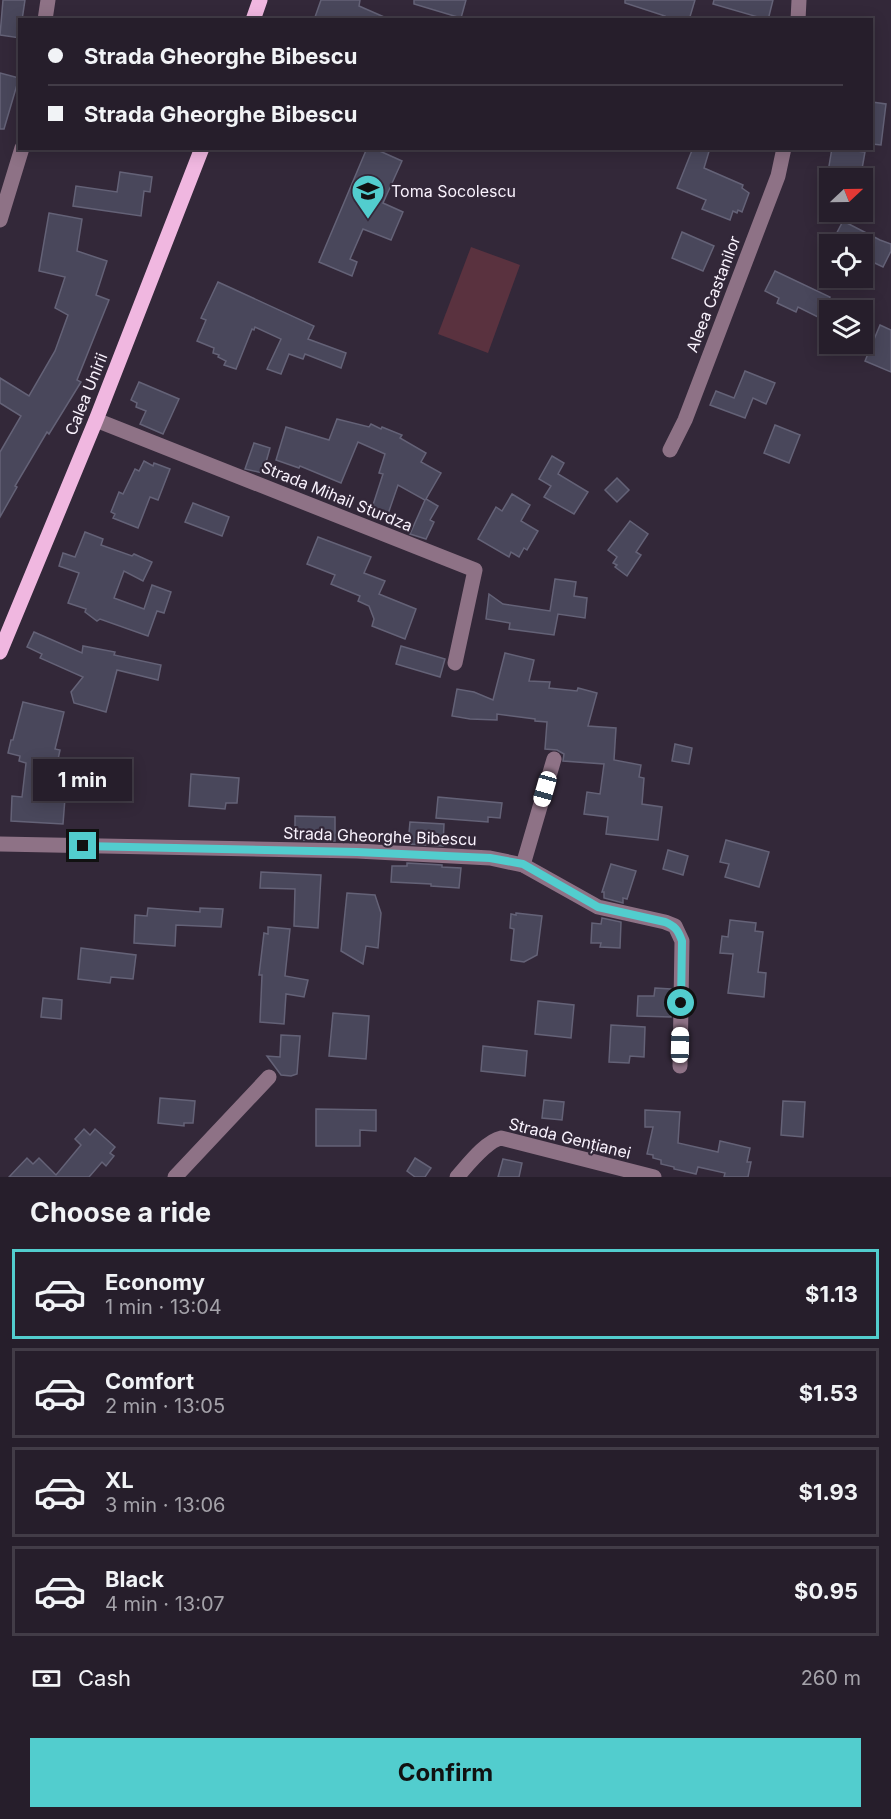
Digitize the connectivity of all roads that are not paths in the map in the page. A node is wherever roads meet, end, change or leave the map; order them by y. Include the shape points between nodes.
1 (48, 0) edge
2 (260, 0) edge
3 (799, 0) edge
4 (45, 18) edge
5 (254, 18) edge
6 (798, 18) edge
7 (21, 150) edge
8 (201, 150) edge
9 (784, 150) edge
10 (0, 220) edge
11 (96, 420) junction
12 (670, 450) dead end
13 (0, 652) edge
14 (454, 663) dead end
15 (554, 759) dead end
16 (0, 844) edge
17 (523, 864) junction
18 (680, 1066) dead end
19 (269, 1077) dead end
20 (175, 1177) edge
21 (457, 1177) edge
22 (654, 1177) edge

1 - 4 street
2 - 5 main road
3 - 6 street
7 - 10 street
8 - 11 main road, Calea Unirii
9 - 12 street, Aleea Castanilor via 778,176
11 - 13 main road, Calea Unirii
11 - 14 street, Strada Mihail Sturdza via 476,570
15 - 17 street
16 - 17 street, Strada Gheorghe Bibescu via 357,852 490,858
17 - 18 street, Strada Gheorghe Bibescu via 598,907 675,926 682,941
19 - 20 street
21 - 22 street, Strada Gențianei via 488,1145 501,1138

